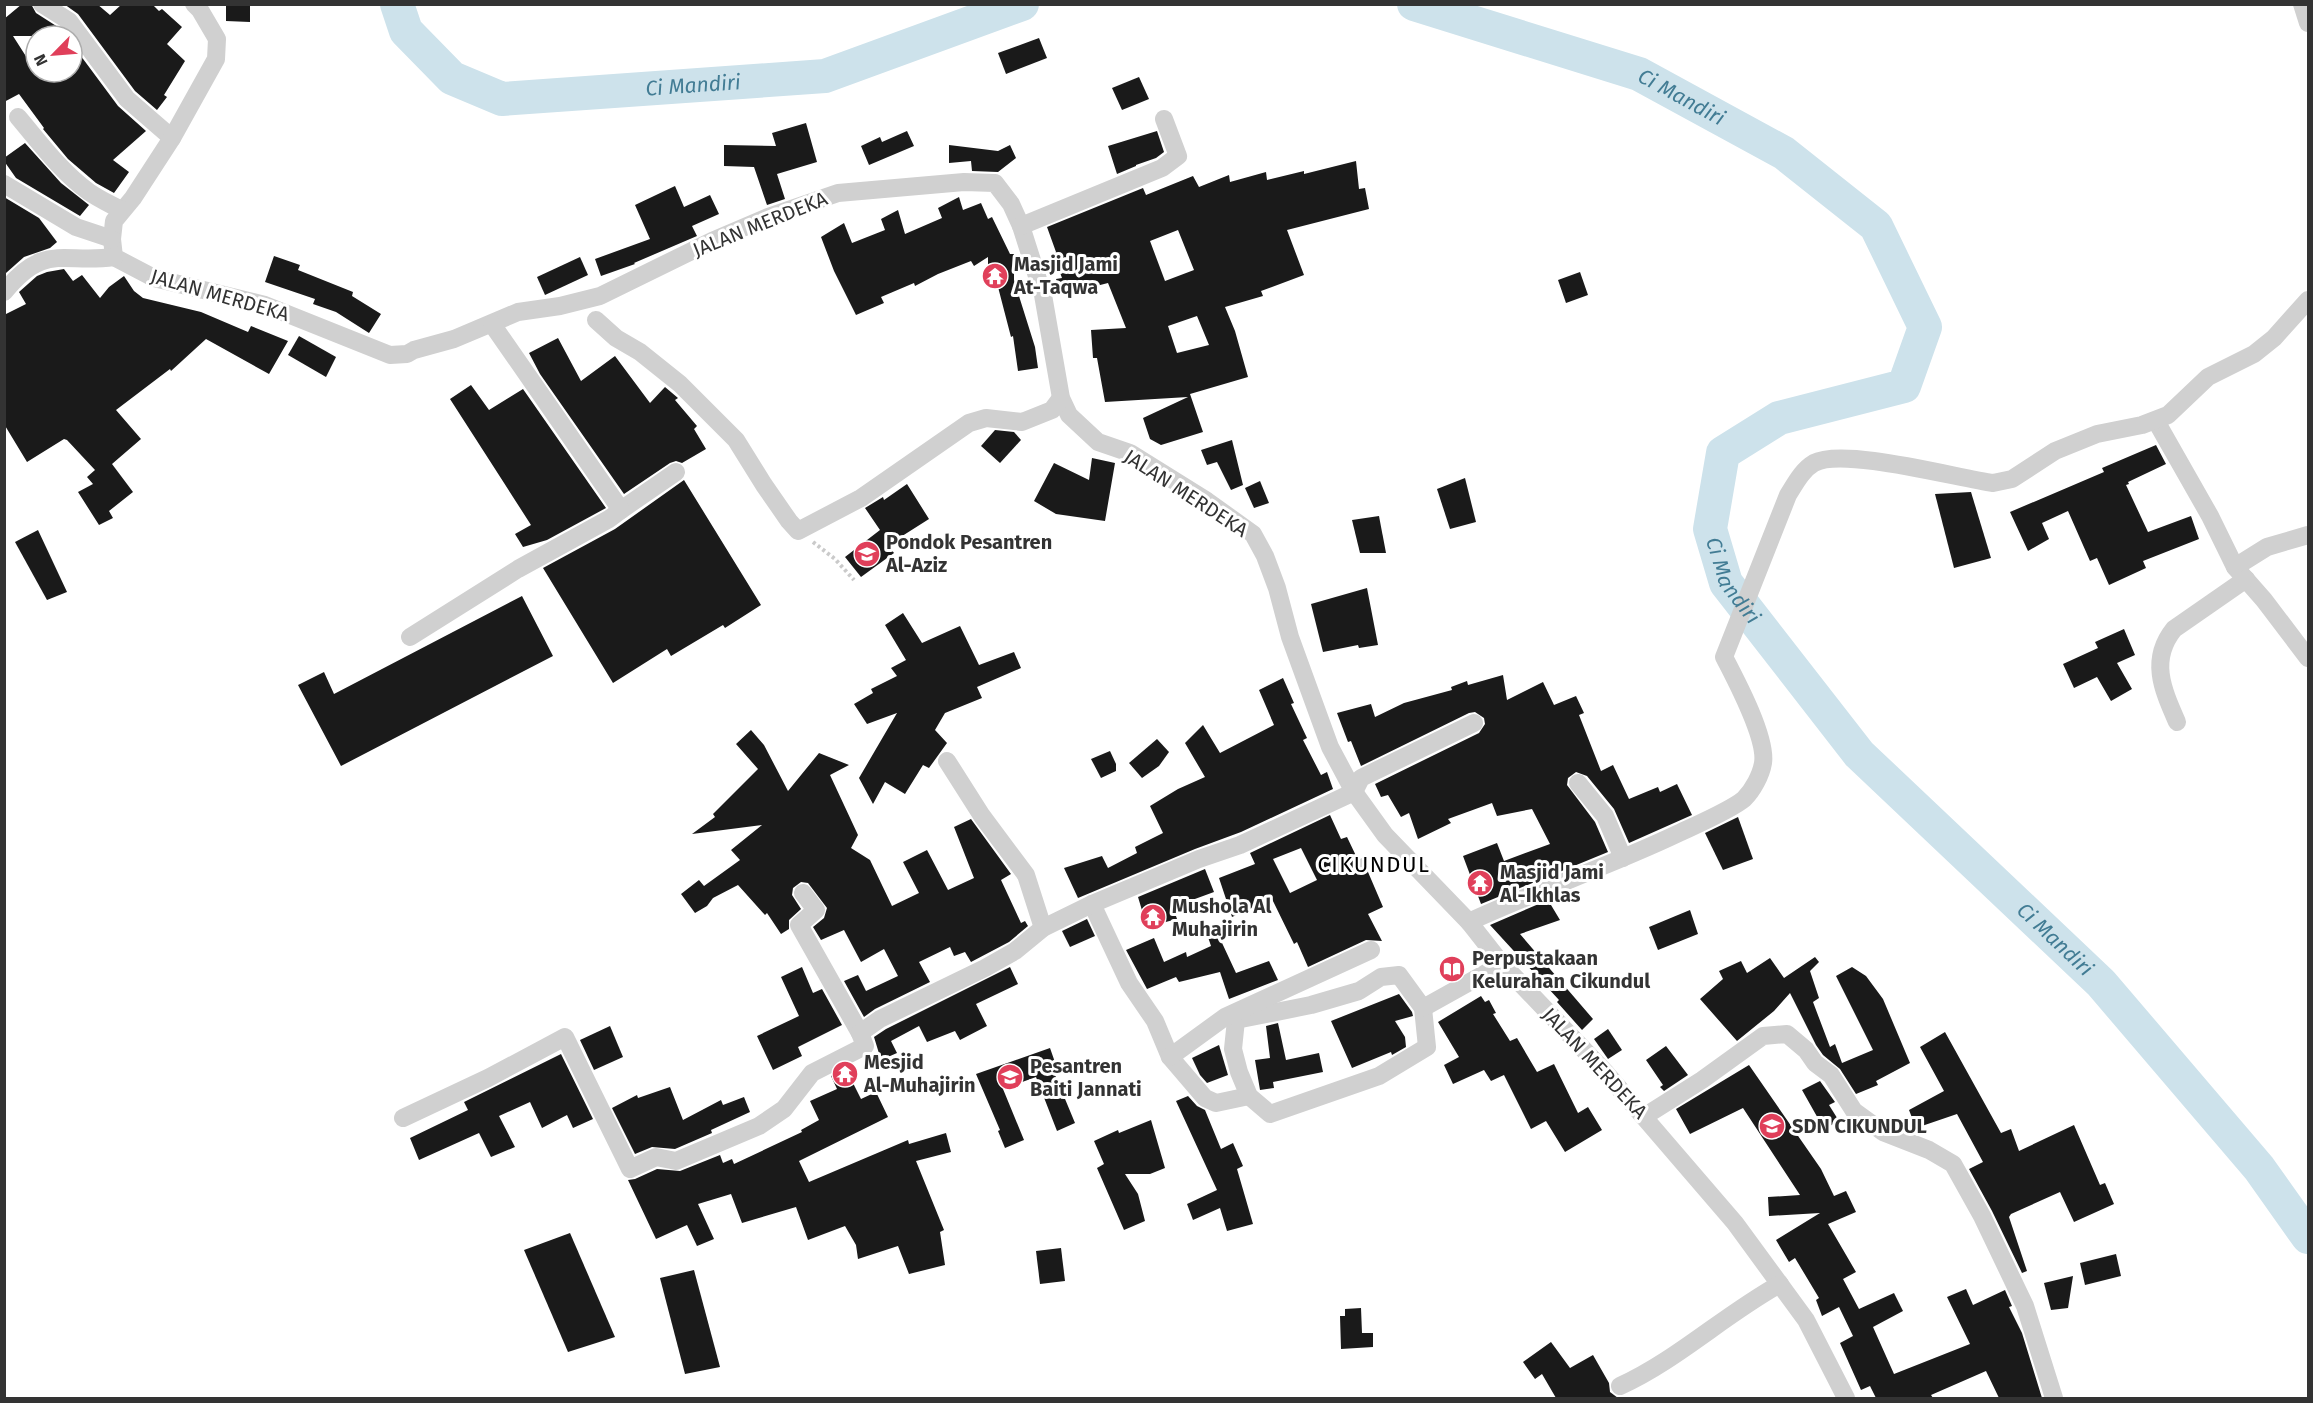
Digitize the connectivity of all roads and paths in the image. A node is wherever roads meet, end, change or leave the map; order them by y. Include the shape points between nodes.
1 (42, 4) edge
2 (195, 4) edge
3 (2302, 4) edge
4 (2308, 22) edge
5 (18, 117) dead end
6 (1164, 119) dead end
7 (172, 138) junction
8 (4, 184) edge
9 (121, 210) junction
10 (1021, 226) junction
11 (113, 248) junction
12 (4, 292) edge
13 (2308, 300) edge
14 (596, 320) dead end
15 (492, 324) junction
16 (1061, 398) junction
17 (2156, 421) junction
18 (676, 472) dead end
19 (621, 510) junction
20 (798, 531) junction
21 (2308, 535) edge
22 (2241, 573) junction
23 (854, 580) dead end
24 (410, 637) dead end
25 (2308, 658) edge
26 (2177, 722) dead end
27 (1474, 723) dead end
28 (946, 761) dead end
29 (1578, 783) dead end
30 (1354, 792) junction
31 (1623, 858) junction
32 (803, 893) dead end
33 (1092, 904) junction
34 (1469, 922) junction
35 (1043, 928) junction
36 (1371, 950) dead end
37 (1502, 964) junction
38 (1423, 1008) junction
39 (860, 1033) junction
40 (1170, 1057) junction
41 (1249, 1096) junction
42 (1645, 1116) junction
43 (403, 1118) dead end
44 (1780, 1284) junction
45 (1620, 1386) dead end
46 (1846, 1398) edge
47 (2054, 1398) edge

1 - 7 street via 69,21 127,99
2 - 7 street via 217,39 216,58
3 - 4 street
5 - 9 street via 79,184
6 - 10 street via 1178,156 1162,168
7 - 9 street
8 - 11 street, JALAN MERDEKA
9 - 11 street via 114,221
10 - 15 street, JALAN MERDEKA via 1011,204 994,183 838,193 712,241 600,296 518,312
10 - 16 street, JALAN MERDEKA via 1043,295
11 - 12 street via 96,260 60,256 45,259 28,268
11 - 15 street, JALAN MERDEKA via 154,278 265,305 390,355 407,354
13 - 17 street via 2254,354 2208,377 2168,415
14 - 20 street via 680,384 736,440
15 - 19 street
16 - 20 street via 1052,410 1022,422 987,418 969,423 861,498
16 - 30 street, JALAN MERDEKA via 1070,415 1098,442 1130,453 1253,534 1277,588 1290,637 1330,747
17 - 22 street
17 - 31 street via 2097,434 2055,451 2012,479 1993,483 1872,461 1815,462 1788,495 1724,657 1748,705 1764,755 1759,775 1744,799
18 - 19 street
19 - 24 street
20 - 23 path via 835,559
21 - 22 street via 2267,547
22 - 25 street
22 - 26 street via 2166,638 2161,650 2162,687
27 - 30 street via 1361,778
28 - 35 street via 1026,875
29 - 31 street via 1605,816
30 - 33 street via 1240,845
30 - 34 street, JALAN MERDEKA via 1385,835
31 - 34 street
32 - 39 street via 816,910 799,926
33 - 35 street
33 - 40 street via 1129,984 1155,1021
34 - 37 street, JALAN MERDEKA
35 - 39 street via 1015,951 880,1019
36 - 40 street via 1225,1017
37 - 38 street
37 - 42 street, JALAN MERDEKA
38 - 41 street via 1427,1047 1379,1076 1270,1114
38 - 41 street via 1399,975 1381,977 1359,991 1311,1005 1236,1020 1233,1049
39 - 43 street via 865,1046 812,1073 784,1109 759,1126 676,1161 656,1157 630,1168 565,1037
40 - 41 street via 1205,1098 1216,1103
42 - 44 street, JALAN MERDEKA via 1735,1223
42 - 47 street via 1763,1036 1787,1034 1831,1075 1854,1111 1883,1132 1953,1164 2025,1306
44 - 45 street via 1642,1376
44 - 46 street, JALAN MERDEKA via 1806,1320

